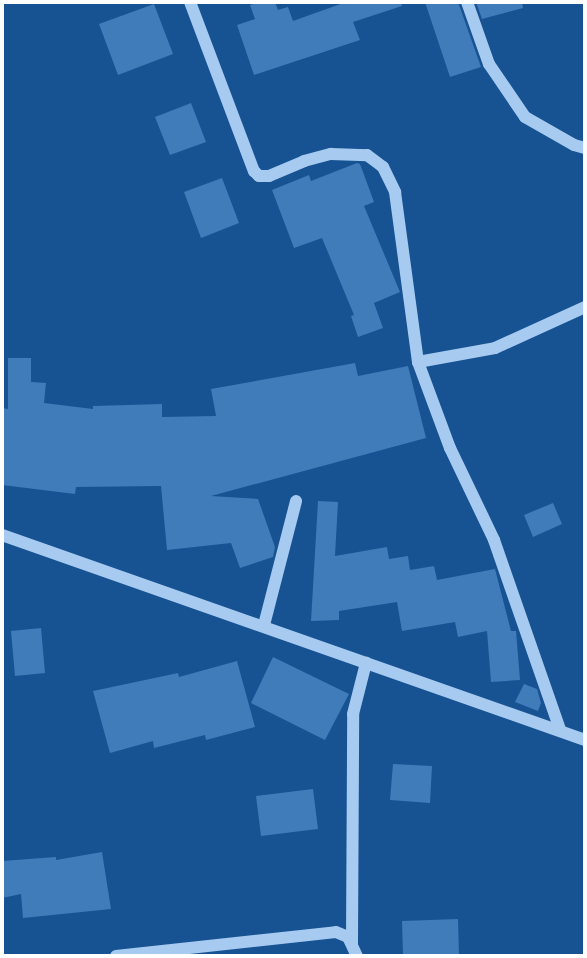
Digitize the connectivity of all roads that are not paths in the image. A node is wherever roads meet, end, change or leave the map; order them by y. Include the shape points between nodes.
1 (190, 2) edge
2 (467, 2) edge
3 (585, 148) edge
4 (585, 307) edge
5 (418, 362) junction
6 (296, 501) dead end
7 (2, 535) edge
8 (264, 625) junction
9 (366, 663) junction
10 (560, 730) junction
11 (585, 740) edge
12 (352, 943) junction
13 (116, 956) edge
14 (357, 956) edge

1 - 5 street via 249,165 259,176 349,153 367,155 383,167 395,192
2 - 3 street via 489,64 525,117
4 - 5 street via 495,348
5 - 10 street via 441,427 494,540
6 - 8 street
7 - 8 street
8 - 9 street
9 - 10 street
9 - 12 street via 354,714
10 - 11 street
12 - 13 street via 336,932
12 - 14 street

